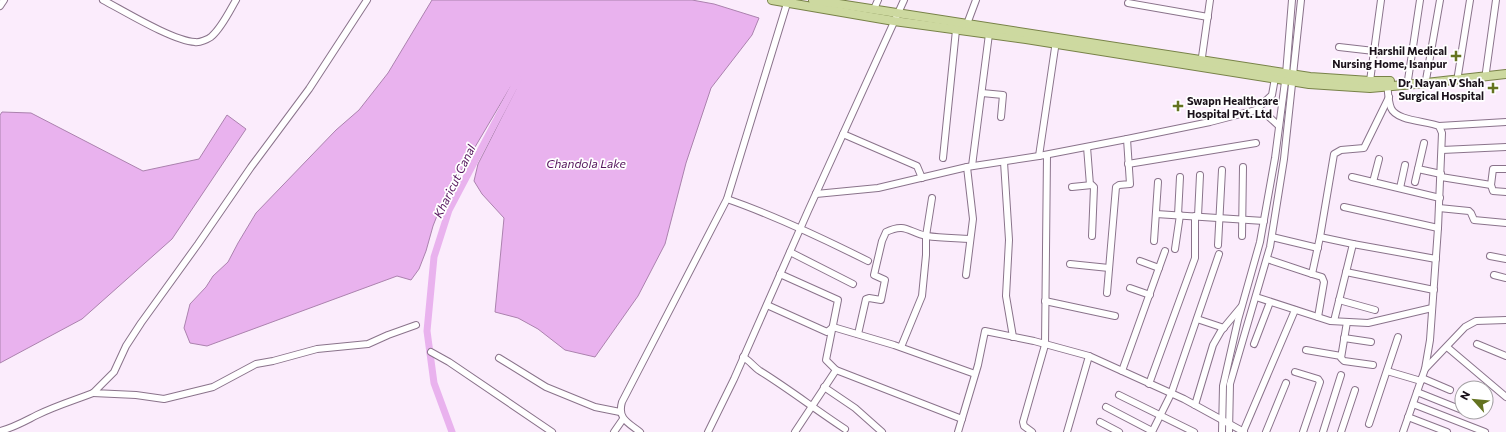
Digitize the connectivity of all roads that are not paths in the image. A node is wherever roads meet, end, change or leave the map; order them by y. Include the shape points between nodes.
1 (4, 0) edge
2 (103, 0) edge
3 (236, 0) edge
4 (367, 0) edge
5 (772, 0) edge
6 (813, 0) edge
7 (878, 0) edge
8 (904, 0) edge
9 (976, 0) edge
10 (1210, 0) edge
11 (1292, 0) edge
12 (1301, 0) edge
13 (1381, 0) edge
14 (1420, 0) edge
15 (1440, 0) edge
16 (1470, 0) edge
17 (1496, 0) edge
18 (788, 1) edge
19 (834, 2) edge
20 (1128, 3) dead end
21 (0, 6) edge
22 (874, 9) junction
23 (899, 13) junction
24 (1208, 17) junction
25 (894, 21) junction
26 (967, 24) junction
27 (956, 30) junction
28 (989, 34) junction
29 (1056, 42) junction
30 (1339, 47) dead end
31 (1374, 51) junction
32 (1200, 64) junction
33 (1506, 70) edge
34 (1486, 72) junction
35 (1506, 74) edge
36 (1458, 75) junction
37 (1289, 77) junction
38 (1275, 78) junction
39 (1408, 80) junction
40 (1426, 80) junction
41 (1370, 81) junction
42 (1387, 84) junction
43 (982, 92) junction
44 (1389, 97) junction
45 (1256, 110) junction
46 (1001, 118) dead end
47 (1506, 122) edge
48 (1279, 126) junction
49 (1440, 126) junction
50 (843, 134) junction
51 (1127, 139) junction
52 (1256, 143) dead end
53 (1424, 143) dead end
54 (1087, 147) junction
55 (1506, 148) edge
56 (1442, 150) junction
57 (1047, 154) junction
58 (1039, 156) junction
59 (943, 158) dead end
60 (1379, 158) dead end
61 (1004, 162) junction
62 (1128, 164) junction
63 (1405, 165) dead end
64 (970, 166) junction
65 (1243, 167) dead end
66 (1418, 169) junction
67 (1506, 169) edge
68 (1222, 170) dead end
69 (1200, 175) dead end
70 (1441, 175) junction
71 (1180, 177) dead end
72 (1352, 177) dead end
73 (922, 178) junction
74 (1158, 182) dead end
75 (1373, 182) junction
76 (1415, 182) dead end
77 (1090, 185) junction
78 (1491, 185) junction
79 (1072, 187) dead end
80 (1400, 188) junction
81 (1506, 192) edge
82 (816, 194) junction
83 (727, 198) junction
84 (932, 198) dead end
85 (1440, 198) junction
86 (1344, 207) dead end
87 (1440, 208) junction
88 (1156, 214) junction
89 (1179, 215) junction
90 (1196, 216) junction
91 (1220, 218) junction
92 (1242, 219) junction
93 (1264, 221) junction
94 (1506, 223) edge
95 (801, 228) junction
96 (1438, 228) junction
97 (926, 236) junction
98 (1092, 236) dead end
99 (1242, 236) dead end
100 (1272, 237) junction
101 (1320, 237) junction
102 (970, 240) junction
103 (1154, 241) dead end
104 (1353, 244) junction
105 (1218, 245) dead end
106 (1318, 248) junction
107 (1175, 249) dead end
108 (1165, 251) dead end
109 (790, 252) junction
110 (1219, 254) dead end
111 (1490, 256) dead end
112 (1267, 259) junction
113 (1436, 259) junction
114 (1506, 259) edge
115 (868, 261) dead end
116 (1140, 261) dead end
117 (1070, 264) dead end
118 (1109, 268) junction
119 (1159, 268) junction
120 (1346, 272) junction
121 (780, 274) junction
122 (1312, 274) junction
123 (966, 275) dead end
124 (1494, 275) dead end
125 (1506, 278) edge
126 (853, 284) dead end
127 (1130, 288) dead end
128 (1434, 290) junction
129 (1107, 293) dead end
130 (1150, 295) junction
131 (1256, 297) junction
132 (1339, 300) junction
133 (1045, 301) junction
134 (1270, 302) junction
135 (767, 305) junction
136 (1242, 306) junction
137 (1432, 308) junction
138 (1295, 310) junction
139 (1375, 310) dead end
140 (1116, 316) dead end
141 (1318, 317) junction
142 (1197, 319) junction
143 (1506, 320) edge
144 (1334, 322) junction
145 (1347, 322) junction
146 (416, 326) dead end
147 (833, 327) junction
148 (1224, 328) junction
149 (858, 334) junction
150 (1013, 337) junction
151 (1398, 337) dead end
152 (1344, 338) junction
153 (1371, 342) dead end
154 (1254, 344) dead end
155 (1477, 344) dead end
156 (1045, 345) junction
157 (901, 347) junction
158 (1447, 347) junction
159 (1306, 350) dead end
160 (431, 352) dead end
161 (1089, 356) junction
162 (1341, 356) junction
163 (1506, 356) edge
164 (743, 357) junction
165 (499, 358) dead end
166 (1373, 365) dead end
167 (836, 370) junction
168 (1425, 370) junction
169 (1122, 371) junction
170 (1387, 371) junction
171 (1295, 372) dead end
172 (975, 374) junction
173 (1340, 375) dead end
174 (1421, 379) junction
175 (1286, 383) dead end
176 (1148, 384) junction
177 (824, 387) junction
178 (1355, 390) dead end
179 (1450, 390) dead end
180 (1417, 392) junction
181 (93, 393) junction
182 (1171, 394) junction
183 (1119, 395) dead end
184 (1506, 397) edge
185 (1413, 404) junction
186 (1195, 405) junction
187 (811, 406) junction
188 (1106, 407) dead end
189 (1454, 407) edge
190 (620, 412) junction
191 (1160, 416) junction
192 (1408, 417) junction
193 (623, 419) junction
194 (962, 419) junction
195 (1222, 420) junction
196 (1100, 422) dead end
197 (1229, 424) junction
198 (1369, 424) dead end
199 (845, 429) dead end
200 (0, 431) edge
201 (1154, 431) edge
202 (1405, 431) edge
203 (552, 432) edge
204 (614, 432) edge
205 (640, 432) edge
206 (708, 432) edge
207 (795, 432) edge
208 (882, 432) edge
209 (958, 432) edge
210 (1032, 432) edge
211 (1067, 432) edge
212 (1120, 432) edge
213 (1194, 432) edge
214 (1222, 432) edge
215 (1229, 432) edge
216 (1244, 432) edge
217 (1266, 432) edge
218 (1303, 432) edge
219 (1323, 432) edge
220 (1341, 432) edge
221 (1447, 432) edge
222 (1485, 432) edge

1 - 21 street
2 - 3 street via 163,31 196,43 211,37
4 - 181 street via 309,89 137,329 114,372
5 - 18 main road
6 - 19 main road
7 - 22 street
8 - 23 street
9 - 26 street
10 - 24 street
11 - 37 street
12 - 37 street
13 - 31 street
14 - 39 street
15 - 40 street
16 - 36 street
17 - 34 street
18 - 25 main road
18 - 83 street
19 - 22 main road
20 - 24 street
22 - 23 main road
23 - 25 street
23 - 26 main road
24 - 32 street
25 - 27 main road
25 - 50 street
26 - 29 main road
27 - 28 main road
27 - 59 street
28 - 29 main road
28 - 43 street
29 - 32 main road
29 - 58 street
30 - 31 street
31 - 41 street
32 - 37 main road
32 - 38 main road
33 - 34 main road
34 - 36 main road
35 - 42 main road
36 - 40 main road
37 - 38 main road
37 - 41 main road
37 - 42 main road via 1370,88
37 - 48 street
37 - 100 street via 1284,160
38 - 45 street via 1272,95
39 - 40 main road
39 - 42 main road
41 - 42 main road
42 - 44 street
43 - 46 street via 1003,94
43 - 64 street
44 - 49 street via 1391,108 1402,118
44 - 101 street via 1364,148 1341,150 1334,154
45 - 48 street
45 - 51 street
47 - 49 street
48 - 93 street
49 - 56 street
50 - 73 street via 917,166
50 - 82 street
51 - 54 street
51 - 62 street
52 - 62 street
53 - 66 street
54 - 57 street
54 - 77 street
55 - 56 street
56 - 70 street
57 - 58 street
57 - 133 street
58 - 61 street
60 - 75 street
61 - 64 street
61 - 150 street via 1009,240 1006,296
62 - 118 street via 1130,184 1119,185 1116,188
63 - 80 street
64 - 73 street
64 - 102 street via 973,218
65 - 92 street
66 - 70 street
66 - 76 street
67 - 78 street via 1493,169
68 - 91 street
69 - 90 street
70 - 78 street
70 - 85 street
71 - 89 street
72 - 75 street
73 - 82 street via 878,188
74 - 88 street
75 - 80 street
77 - 79 street
77 - 98 street via 1094,187
78 - 81 street via 1493,191
80 - 85 street
82 - 95 street
83 - 95 street
83 - 190 street via 622,402
84 - 97 street
85 - 87 street
86 - 96 street
87 - 94 street via 1471,212 1474,220
87 - 96 street
88 - 89 street
88 - 103 street
89 - 90 street
89 - 107 street
90 - 91 street
90 - 176 street via 1195,258
91 - 92 street
91 - 105 street
92 - 93 street
92 - 99 street
93 - 136 street
95 - 109 street
95 - 115 street
96 - 113 street
97 - 102 street
97 - 149 street via 898,227 886,232 874,275 885,280 880,300 866,299
97 - 157 street via 922,296
100 - 106 street
100 - 112 street
101 - 104 street
101 - 106 street
102 - 123 street
104 - 113 street
104 - 120 street
106 - 122 street
108 - 119 street
109 - 121 street
109 - 126 street
110 - 142 street
111 - 114 street
112 - 122 street
112 - 131 street
113 - 128 street
116 - 119 street
117 - 118 street
118 - 129 street
119 - 130 street
120 - 128 street
120 - 132 street
121 - 135 street
121 - 147 street via 838,300
122 - 141 street via 1322,277 1324,282
124 - 125 street
127 - 130 street
128 - 137 street
130 - 169 street
131 - 134 street
131 - 197 street via 1230,384
132 - 139 street
132 - 144 street
133 - 140 street
133 - 156 street
134 - 138 street
134 - 154 street
135 - 147 street via 827,332
135 - 164 street
136 - 148 street
136 - 195 street via 1223,386
137 - 145 street via 1368,324
137 - 168 street
138 - 141 street
138 - 216 street
141 - 144 street
142 - 148 street
142 - 182 street
143 - 158 street via 1476,321 1466,327
144 - 145 street
145 - 152 street
146 - 181 street via 368,344 317,349 256,364 213,387 164,399
147 - 149 street
147 - 167 street via 826,360
148 - 186 street via 1213,345
149 - 157 street
150 - 156 street
150 - 172 street via 985,331
151 - 170 street
152 - 153 street
152 - 162 street
155 - 163 street
156 - 161 street
156 - 210 street via 1023,422
157 - 172 street
158 - 168 street
158 - 184 street
159 - 162 street
160 - 203 street
161 - 169 street
161 - 211 street
162 - 166 street via 1344,361
164 - 187 street
164 - 206 street
165 - 190 street via 546,387 595,407
167 - 177 street
167 - 194 street
168 - 174 street
169 - 176 street
170 - 174 street
170 - 198 street
171 - 218 street via 1318,379 1320,382
172 - 194 street
173 - 219 street
174 - 179 street
174 - 180 street
175 - 217 street
176 - 182 street
177 - 187 street
177 - 208 street
178 - 220 street
180 - 185 street
180 - 189 street
181 - 200 street
182 - 186 street
182 - 191 street
183 - 191 street
185 - 192 street
185 - 222 street
186 - 195 street
187 - 199 street
187 - 207 street
188 - 201 street
190 - 193 street
191 - 201 street
191 - 213 street
192 - 202 street
192 - 221 street
193 - 204 street
193 - 205 street
194 - 209 street
195 - 197 street
195 - 214 street
196 - 212 street
197 - 215 street
197 - 216 street

